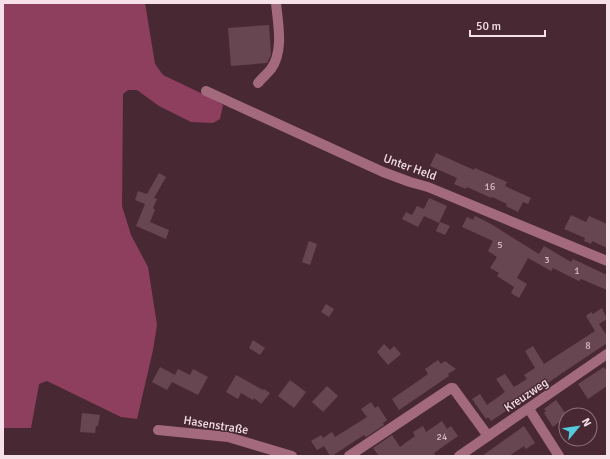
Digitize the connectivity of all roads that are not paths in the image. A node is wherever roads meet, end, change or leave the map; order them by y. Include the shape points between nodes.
1 (276, 3) edge
2 (258, 83) dead end
3 (206, 91) dead end
4 (607, 261) edge
5 (607, 354) edge
6 (529, 409) junction
7 (158, 430) dead end
8 (488, 436) junction
9 (292, 456) edge
10 (349, 456) edge
11 (459, 456) edge
12 (559, 456) edge

1 - 2 street via 278,52 272,68
3 - 4 street, Unter Held via 383,172 428,187
5 - 6 street, Kreuzweg
6 - 8 street, Kreuzweg
6 - 12 street
7 - 9 street, Hasenstraße via 228,437
8 - 10 street via 451,388
8 - 11 street, Kreuzweg

